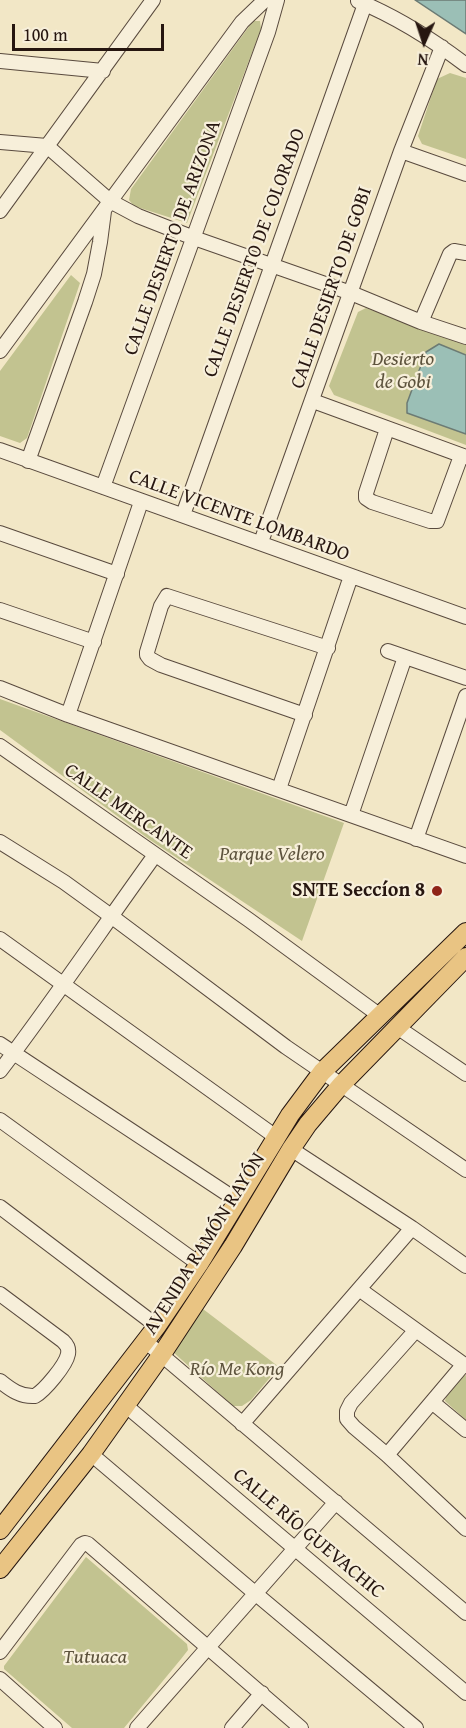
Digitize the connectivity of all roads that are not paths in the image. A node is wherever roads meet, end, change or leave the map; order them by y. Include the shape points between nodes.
1 (153, 0) edge
2 (265, 0) edge
3 (277, 0) edge
4 (360, 2) edge
5 (442, 47) junction
6 (0, 61) edge
7 (466, 65) edge
8 (103, 71) junction
9 (0, 142) edge
10 (47, 146) junction
11 (401, 151) junction
12 (466, 174) edge
13 (107, 205) junction
14 (0, 211) edge
15 (194, 238) junction
16 (466, 254) edge
17 (271, 264) junction
18 (351, 293) junction
19 (421, 322) junction
20 (466, 337) edge
21 (0, 351) edge
22 (313, 401) junction
23 (387, 429) junction
24 (0, 450) edge
25 (463, 456) edge
26 (28, 461) junction
27 (103, 487) junction
28 (141, 502) junction
29 (183, 515) junction
30 (0, 533) edge
31 (261, 542) junction
32 (117, 574) junction
33 (351, 576) junction
34 (0, 610) edge
35 (466, 617) edge
36 (94, 642) junction
37 (328, 648) junction
38 (388, 651) dead end
39 (405, 657) junction
40 (466, 678) edge
41 (0, 688) edge
42 (466, 696) edge
43 (305, 714) junction
44 (68, 716) junction
45 (0, 746) edge
46 (279, 789) junction
47 (351, 815) junction
48 (417, 839) junction
49 (0, 842) edge
50 (155, 855) junction
51 (466, 856) edge
52 (111, 916) junction
53 (466, 932) edge
54 (0, 939) edge
55 (462, 968) edge
56 (65, 984) junction
57 (379, 1015) junction
58 (397, 1027) junction
59 (0, 1044) edge
60 (13, 1053) junction
61 (0, 1071) edge
62 (322, 1072) junction
63 (466, 1074) edge
64 (341, 1085) junction
65 (0, 1120) edge
66 (276, 1137) junction
67 (291, 1149) junction
68 (466, 1170) edge
69 (238, 1202) junction
70 (0, 1206) edge
71 (412, 1228) junction
72 (200, 1264) junction
73 (466, 1266) edge
74 (358, 1289) junction
75 (0, 1294) edge
76 (157, 1326) junction
77 (416, 1330) junction
78 (145, 1341) junction
79 (162, 1354) junction
80 (465, 1365) edge
81 (0, 1381) edge
82 (432, 1402) junction
83 (125, 1405) junction
84 (242, 1424) junction
85 (466, 1430) edge
86 (91, 1454) junction
87 (387, 1455) junction
88 (336, 1502) junction
89 (466, 1529) edge
90 (0, 1530) edge
91 (294, 1549) junction
92 (0, 1569) edge
93 (256, 1594) junction
94 (466, 1613) edge
95 (208, 1647) junction
96 (0, 1652) edge
97 (0, 1679) edge
98 (262, 1693) junction
99 (466, 1693) edge
100 (55, 1728) edge
101 (137, 1728) edge
102 (232, 1728) edge
103 (301, 1728) edge
104 (416, 1728) edge

1 - 8 street
2 - 13 street via 242,22
3 - 15 street, CALLE DESIERTO DE ARIZONA
4 - 5 street
4 - 17 street, CALLE DESIERTO DE COLORADO
5 - 7 street
5 - 11 street, CALLE DESIERTO DE GOBI
6 - 8 street
8 - 10 street
9 - 10 street
10 - 13 street
10 - 14 street
11 - 12 street
11 - 18 street, CALLE DESIERTO DE GOBI
13 - 15 street
13 - 21 street
13 - 26 street via 85,302
15 - 17 street
15 - 27 street, CALLE DESIERTO DE ARIZONA
16 - 19 street via 450,254
17 - 18 street
17 - 29 street, CALLE DESIERTO DE COLORADO
18 - 19 street
18 - 22 street, CALLE DESIERTO DE GOBI
19 - 20 street
22 - 23 street
22 - 31 street, CALLE DESIERTO DE GOBI
23 - 25 street
23 - 25 street via 366,493 372,502 437,521
24 - 26 street, CALLE VICENTE LOMBARDO
26 - 27 street, CALLE VICENTE LOMBARDO
27 - 28 street, CALLE VICENTE LOMBARDO
28 - 29 street, CALLE VICENTE LOMBARDO
28 - 32 street
29 - 31 street, CALLE VICENTE LOMBARDO
30 - 32 street
31 - 33 street, CALLE VICENTE LOMBARDO
32 - 36 street
33 - 35 street, CALLE VICENTE LOMBARDO
33 - 37 street
34 - 36 street
36 - 44 street
37 - 43 street
37 - 43 street via 167,596 161,606 147,652 150,659
38 - 39 street
39 - 40 street
39 - 47 street
41 - 44 street
42 - 48 street
43 - 46 street
44 - 46 street
45 - 50 street, CALLE MERCANTE
46 - 47 street
47 - 48 street
48 - 51 street
49 - 52 street
50 - 52 street
50 - 57 street, CALLE MERCANTE
52 - 56 street
52 - 62 street
53 - 57 main road, AVENIDA RAMÓN RAYÓN
54 - 56 street
55 - 58 main road, AVENIDA RAMÓN RAYÓN
56 - 60 street
56 - 66 street
57 - 62 main road, AVENIDA RAMÓN RAYÓN
58 - 63 street
58 - 64 main road, AVENIDA RAMÓN RAYÓN
59 - 60 street
60 - 61 street
60 - 69 street
62 - 64 street
62 - 66 main road, AVENIDA RAMÓN RAYÓN
64 - 67 main road, AVENIDA RAMÓN RAYÓN
64 - 68 street
65 - 72 street
66 - 69 main road, AVENIDA RAMÓN RAYÓN
67 - 71 street
67 - 79 main road, AVENIDA RAMÓN RAYÓN
69 - 72 main road, AVENIDA RAMÓN RAYÓN
70 - 76 street
71 - 73 street
71 - 74 street
72 - 76 main road, AVENIDA RAMÓN RAYÓN
74 - 77 street
74 - 84 street
75 - 81 street via 63,1341 68,1349 58,1370 35,1396 14,1392
76 - 78 main road, AVENIDA RAMÓN RAYÓN
77 - 80 street
77 - 87 street via 347,1411 346,1419
78 - 79 street
78 - 90 main road, AVENIDA RAMÓN RAYÓN
79 - 83 main road, AVENIDA RAMÓN RAYÓN
79 - 84 street
80 - 82 street
82 - 85 street
82 - 87 street
83 - 86 main road, AVENIDA RAMÓN RAYÓN
83 - 91 street, CALLE RÍO GUEVACHIC
84 - 88 street
86 - 92 main road, AVENIDA RAMÓN RAYÓN
86 - 93 street
87 - 89 street
88 - 91 street
88 - 94 street
91 - 93 street
91 - 99 street, CALLE RÍO GUEVACHIC
93 - 95 street
93 - 104 street
95 - 96 street via 85,1543
95 - 98 street
95 - 101 street
97 - 100 street
98 - 102 street
98 - 103 street

